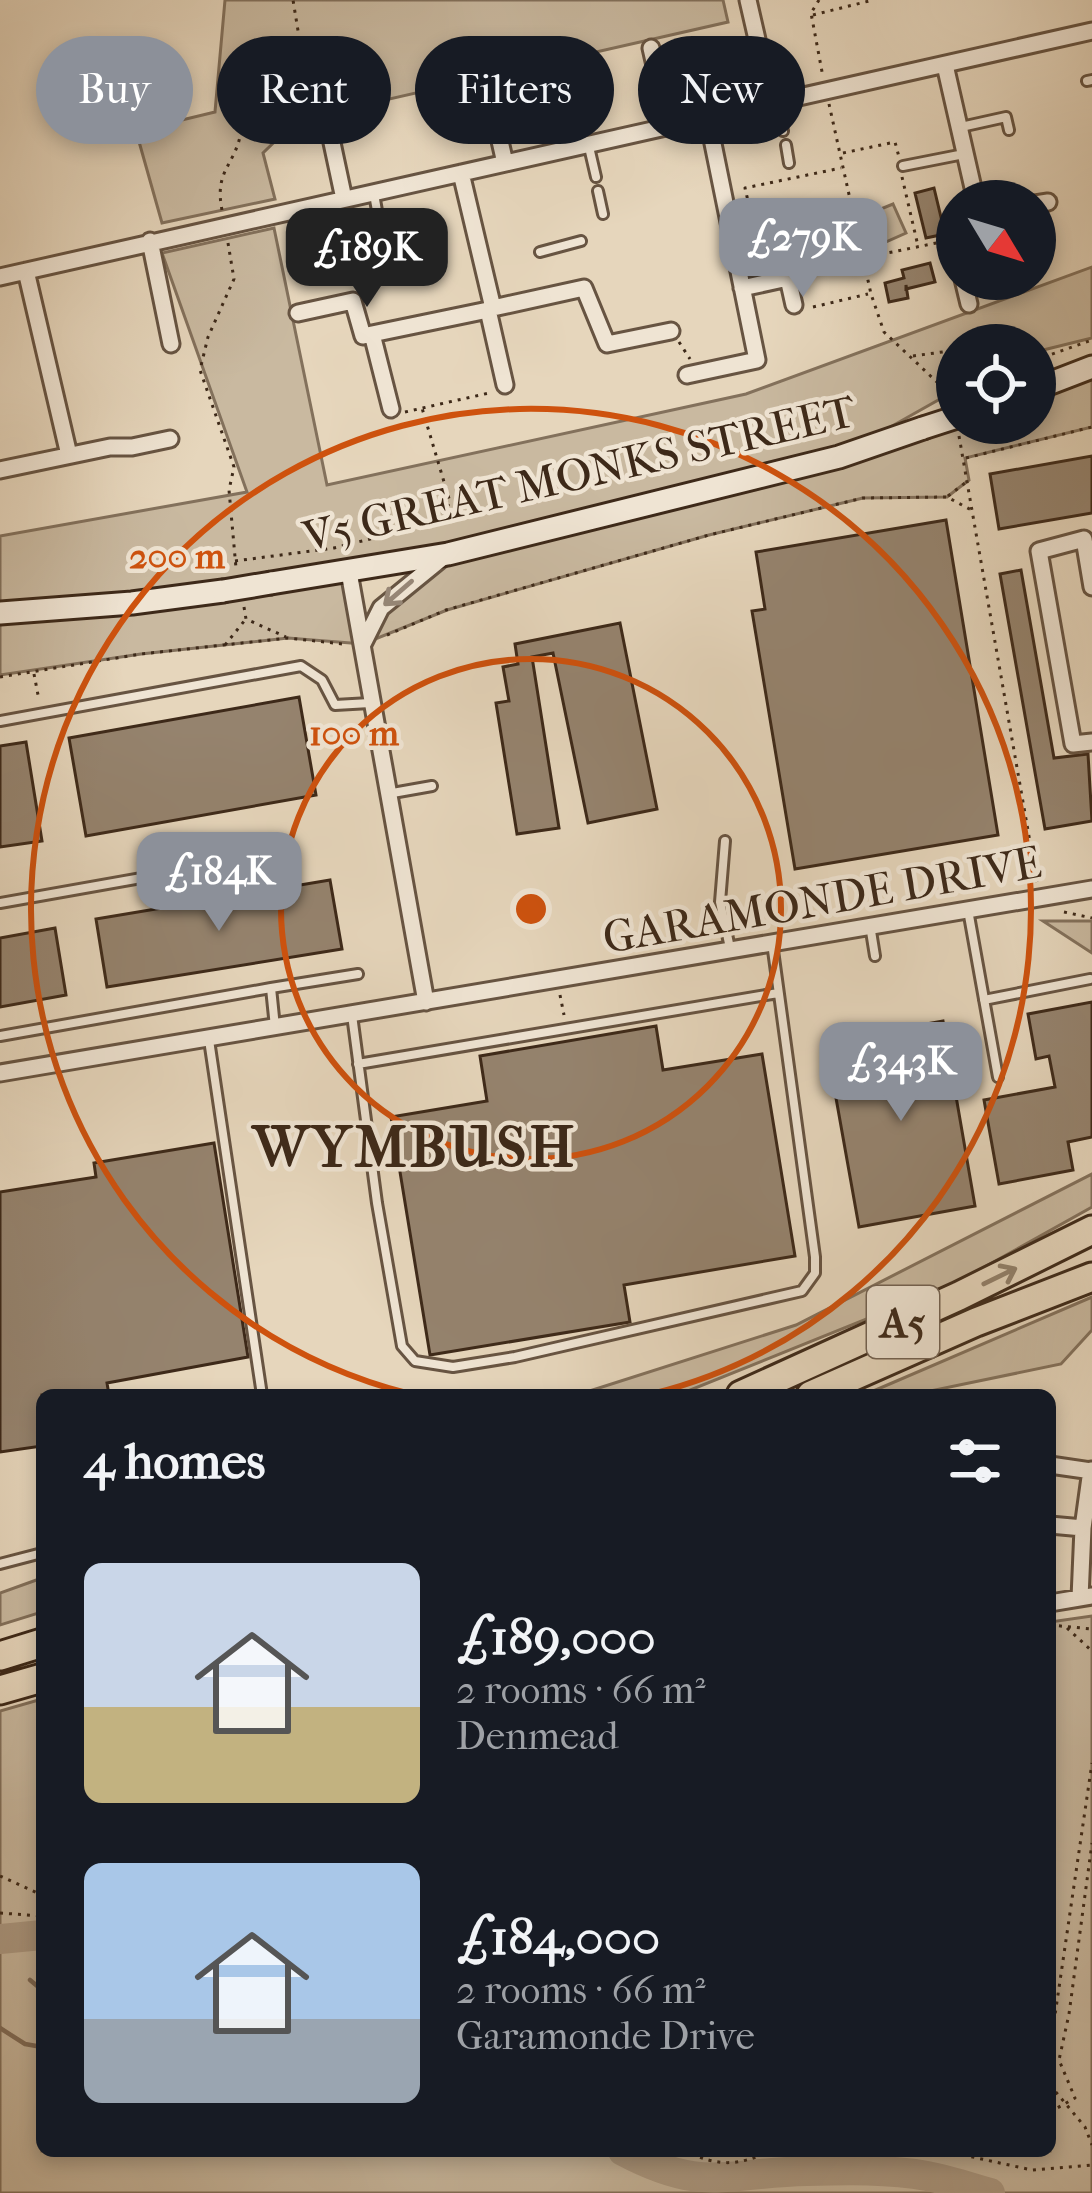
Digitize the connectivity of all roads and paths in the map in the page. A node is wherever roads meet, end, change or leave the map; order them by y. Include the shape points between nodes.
1 (293, 0) edge
2 (748, 0) edge
3 (819, 0) edge
4 (874, 0) edge
5 (811, 15) junction
6 (1092, 32) edge
7 (757, 36) edge
8 (945, 65) junction
9 (826, 92) junction
10 (805, 97) edge
11 (959, 128) junction
12 (1009, 130) dead end
13 (638, 135) edge
14 (332, 144) edge
15 (501, 144) edge
16 (713, 144) edge
17 (588, 145) junction
18 (786, 145) dead end
19 (840, 154) junction
20 (965, 154) junction
21 (505, 163) junction
22 (789, 163) dead end
23 (904, 166) junction
24 (843, 167) junction
25 (461, 172) junction
26 (596, 178) dead end
27 (971, 180) edge
28 (598, 191) dead end
29 (373, 193) junction
30 (344, 199) junction
31 (725, 205) junction
32 (603, 214) dead end
33 (854, 214) junction
34 (379, 222) dead end
35 (225, 224) junction
36 (382, 236) dead end
37 (150, 241) junction
38 (581, 241) dead end
39 (936, 242) edge
40 (917, 246) junction
41 (561, 248) junction
42 (540, 252) dead end
43 (783, 252) joint
44 (380, 256) dead end
45 (863, 258) junction
46 (563, 261) dead end
47 (26, 271) junction
48 (0, 277) edge
49 (788, 278) junction
50 (742, 288) junction
51 (871, 294) junction
52 (968, 300) edge
53 (969, 304) dead end
54 (794, 305) joint
55 (490, 309) junction
56 (298, 313) dead end
57 (671, 331) joint
58 (372, 334) junction
59 (1092, 340) edge
60 (171, 344) dead end
61 (936, 353) edge
62 (1056, 353) edge
63 (911, 356) junction
64 (1092, 368) edge
65 (693, 374) joint
66 (1056, 381) edge
67 (936, 385) edge
68 (505, 386) joint
69 (422, 408) junction
70 (391, 410) joint
71 (936, 424) edge
72 (1092, 427) edge
73 (170, 439) dead end
74 (960, 444) edge
75 (69, 455) junction
76 (964, 459) junction
77 (0, 470) edge
78 (969, 480) junction
79 (946, 497) junction
80 (975, 512) junction
81 (448, 554) junction
82 (235, 561) junction
83 (349, 572) junction
84 (1092, 587) edge
85 (232, 589) junction
86 (243, 603) dead end
87 (0, 613) edge
88 (246, 619) junction
89 (288, 638) junction
90 (363, 644) junction
91 (224, 646) junction
92 (34, 673) junction
93 (0, 677) edge
94 (371, 703) junction
95 (42, 714) junction
96 (0, 721) edge
97 (1092, 742) edge
98 (432, 786) dead end
99 (386, 794) junction
100 (725, 841) dead end
101 (288, 852) dead end
102 (1092, 889) edge
103 (1044, 897) junction
104 (0, 904) edge
105 (967, 908) junction
106 (1092, 918) edge
107 (870, 924) junction
108 (772, 941) junction
109 (730, 948) junction
110 (875, 956) dead end
111 (358, 974) dead end
112 (1090, 979) edge
113 (558, 981) junction
114 (271, 988) junction
115 (778, 993) junction
116 (984, 1000) junction
117 (426, 1002) junction
118 (352, 1015) junction
119 (275, 1027) junction
120 (566, 1027) junction
121 (0, 1036) edge
122 (209, 1040) junction
123 (358, 1064) junction
124 (0, 1072) edge
125 (998, 1077) dead end
126 (1092, 1228) edge
127 (1092, 1262) edge
128 (1092, 1276) edge
129 (976, 1322) junction
130 (261, 1389) edge
131 (754, 1389) edge
132 (825, 1389) edge
133 (1056, 1466) edge
134 (1091, 1470) edge
135 (1056, 1526) edge
136 (1083, 1528) junction
137 (36, 1555) edge
138 (0, 1564) edge
139 (1086, 1597) edge
140 (1056, 1602) edge
141 (1056, 1625) edge
142 (1064, 1626) junction
143 (1092, 1629) edge
144 (36, 1645) edge
145 (1092, 1651) edge
146 (0, 1656) edge
147 (36, 1680) edge
148 (0, 1690) edge
149 (1092, 1763) edge
150 (1092, 1844) edge
151 (0, 1876) edge
152 (36, 1892) edge
153 (0, 1913) edge
154 (36, 1916) edge
155 (1056, 2008) edge
156 (1056, 2094) edge
157 (1065, 2107) junction
158 (1056, 2110) edge
159 (1092, 2145) edge
160 (697, 2157) edge
161 (752, 2157) edge
162 (972, 2157) edge
163 (1092, 2165) edge

1 - 35 path via 302,55 286,80 250,91 243,106 241,136 218,186
2 - 7 street
3 - 5 path
4 - 5 path
5 - 9 path
6 - 8 street
8 - 9 street
8 - 11 street
9 - 10 street
9 - 19 path
11 - 12 lane via 1006,118
11 - 20 street
13 - 17 street
14 - 30 street
15 - 21 street
16 - 31 street
17 - 21 street
17 - 26 lane
18 - 22 lane
19 - 23 path via 895,142
19 - 24 path
20 - 23 lane
20 - 27 street
21 - 25 street
23 - 40 path
24 - 31 path via 746,188 748,200
24 - 33 path
25 - 29 street
25 - 55 street
28 - 32 lane
29 - 30 street
29 - 34 lane
30 - 35 street
31 - 50 street
33 - 43 path via 821,221
33 - 45 path
35 - 37 street
35 - 82 path via 234,279 200,370 234,467
36 - 44 lane
37 - 47 street
37 - 60 street
38 - 41 lane
39 - 40 path
40 - 45 path
41 - 42 lane
41 - 46 lane
43 - 49 street
45 - 51 path
47 - 48 street
47 - 75 street
49 - 50 street
49 - 54 street
50 - 65 street via 757,360
51 - 54 path
51 - 63 path via 884,332
52 - 53 street
55 - 57 street via 569,283 584,288 607,344
55 - 58 street
55 - 68 street
56 - 58 street via 353,301 363,335
57 - 65 path
58 - 70 street
59 - 62 path
61 - 63 path
63 - 67 path
64 - 66 street
68 - 69 path
69 - 70 path
69 - 82 path via 450,502 437,522 334,548
71 - 81 street, V5 GREAT MONKS STREET, bridge via 839,457
72 - 76 path
73 - 75 street
74 - 76 path
75 - 77 street
76 - 78 path
78 - 79 path
78 - 80 path
79 - 80 path
79 - 90 path via 863,498 709,536 446,610
80 - 103 path
81 - 83 street, V5 GREAT MONKS STREET
81 -> 90 street via 381,608
82 - 85 path
83 - 85 street, V5 GREAT MONKS STREET, bridge
83 - 90 street
84 - 97 street via 1084,539 1039,551 1072,744
85 - 87 street, V5 GREAT MONKS STREET
86 - 88 path
88 - 89 path
88 - 91 path
89 - 90 path
89 - 91 path
90 - 94 street
91 - 92 path
92 - 93 path
92 - 95 path
94 - 95 lane via 335,705 322,680 301,666
94 - 99 street
95 - 96 lane
98 - 99 lane
99 - 117 street
100 - 109 lane via 720,902
101 - 104 lane
102 - 103 street, GARAMONDE DRIVE
103 - 105 street, GARAMONDE DRIVE
103 - 106 path via 1046,908
105 - 107 street, GARAMONDE DRIVE
105 - 116 lane
107 - 108 street, GARAMONDE DRIVE
107 - 110 lane
108 - 109 street, GARAMONDE DRIVE
108 - 115 lane
109 - 113 street, GARAMONDE DRIVE
111 - 114 lane
112 - 116 lane
113 - 117 street, GARAMONDE DRIVE
113 - 120 path
114 - 119 lane
114 - 121 lane
115 - 120 lane
115 - 123 lane via 812,1282 802,1291 453,1367 415,1361 402,1346
116 - 125 lane
117 - 118 street, GARAMONDE DRIVE
118 - 119 street, GARAMONDE DRIVE
118 - 123 lane
119 - 122 street, GARAMONDE DRIVE
120 - 123 lane
122 - 124 street, GARAMONDE DRIVE
122 - 130 lane
131 -> 126 highway, A5
127 - 129 highway, A5
128 - 129 highway
129 - 132 highway, A5
133 - 134 street
134 - 136 street
135 - 136 street
136 - 139 street
137 - 138 lane
139 - 140 street
141 - 142 path
142 - 143 path
142 - 145 path
144 - 146 highway
147 - 148 highway
149 - 155 path
150 - 157 path via 1058,2060 1075,2098
151 - 152 path
153 - 154 path
156 - 157 path
157 - 158 path
157 - 159 path
160 - 161 path via 728,2164
162 - 163 path via 1032,2170

